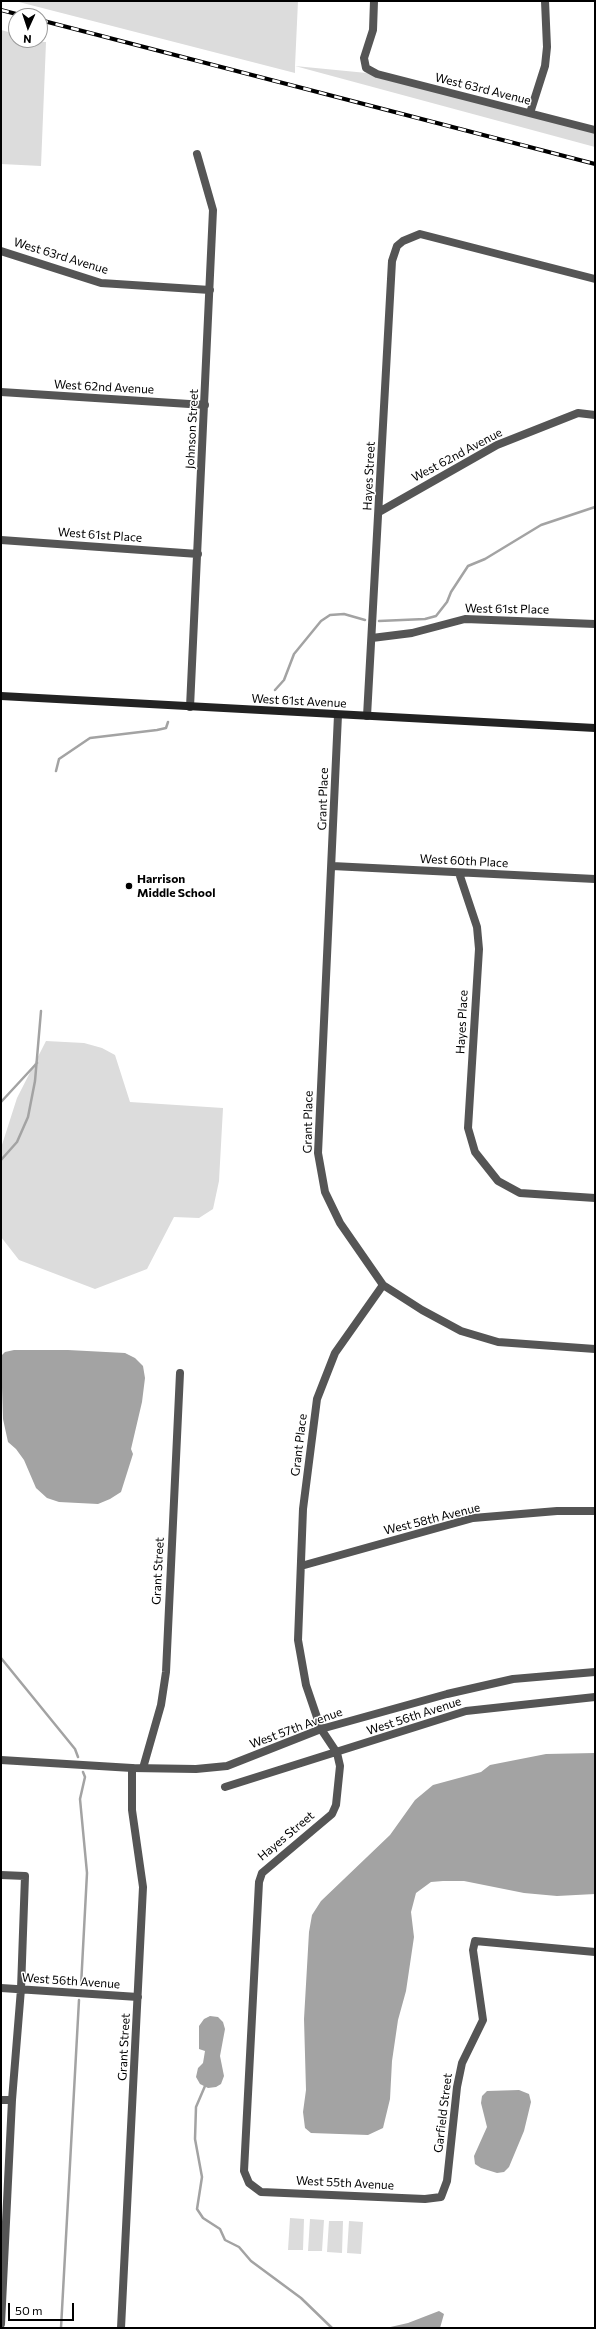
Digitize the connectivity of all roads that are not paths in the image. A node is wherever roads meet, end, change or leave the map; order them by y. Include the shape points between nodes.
1 (374, 1) edge
2 (545, 1) edge
3 (530, 113) junction
4 (595, 130) edge
5 (197, 154) dead end
6 (1, 251) edge
7 (595, 279) edge
8 (210, 290) junction
9 (1, 392) edge
10 (205, 405) junction
11 (595, 416) edge
12 (379, 512) junction
13 (1, 540) edge
14 (198, 554) junction
15 (595, 624) edge
16 (372, 638) junction
17 (1, 696) edge
18 (190, 707) junction
19 (338, 715) junction
20 (368, 716) junction
21 (595, 728) edge
22 (332, 866) junction
23 (459, 872) junction
24 (595, 879) edge
25 (595, 1198) edge
26 (383, 1285) junction
27 (595, 1349) edge
28 (180, 1372) dead end
29 (595, 1511) edge
30 (301, 1566) junction
31 (595, 1672) edge
32 (595, 1697) edge
33 (322, 1729) junction
34 (337, 1753) junction
35 (1, 1760) edge
36 (132, 1768) junction
37 (143, 1768) junction
38 (225, 1788) dead end
39 (1, 1875) edge
40 (595, 1952) edge
41 (1, 1988) edge
42 (21, 1989) junction
43 (138, 1997) junction
44 (1, 2100) edge
45 (12, 2100) junction
46 (249, 2183) joint
47 (441, 2197) joint
48 (4, 2212) edge
49 (1, 2324) edge
50 (120, 2328) edge

1 - 3 street, West 63rd Avenue via 373,30 364,58 366,68 376,74
2 - 3 street via 545,66
3 - 4 street, West 63rd Avenue
5 - 8 street, Johnson Street via 214,210
6 - 8 street, West 63rd Avenue via 101,283
7 - 12 street, Hayes Street via 420,234 403,240 397,246 392,261
8 - 10 street, Johnson Street
9 - 10 street, West 62nd Avenue
10 - 14 street, Johnson Street
11 - 12 street, West 62nd Avenue via 578,414 497,445
12 - 16 street, Hayes Street
13 - 14 street, West 61st Place
14 - 18 street, Johnson Street
15 - 16 street, West 61st Place via 465,619 412,633
16 - 20 street, Hayes Street
17 - 18 main road, West 61st Avenue
18 - 19 main road, West 61st Avenue
19 - 20 main road, West 61st Avenue
19 - 22 street, Grant Place
20 - 21 main road, West 61st Avenue
22 - 23 street, West 60th Place
22 - 26 street, Grant Place via 318,1153 325,1192 340,1223
23 - 24 street, West 60th Place
23 - 25 street, Hayes Place via 477,928 468,1128 475,1152 498,1181 520,1193
26 - 27 street via 461,1331 498,1342
26 - 30 street, Grant Place via 335,1353 317,1399 303,1510
28 - 37 street, Grant Street via 166,1672 161,1705
29 - 30 street, West 58th Avenue via 557,1511 473,1518
30 - 33 street, Hayes Street via 298,1640 306,1685
31 - 33 street, West 57th Avenue via 513,1679 447,1694
32 - 34 street, West 56th Avenue via 466,1711
33 - 34 street, Hayes Street
33 - 37 street, West 57th Avenue via 227,1766 196,1769
34 - 38 street, West 56th Avenue
34 - 46 street, Hayes Street via 340,1766 336,1805 332,1814 262,1873 259,1882 244,2171
35 - 36 street, West 57th Avenue
36 - 37 street, West 57th Avenue
36 - 43 street, Grant Street via 132,1810 143,1887
39 - 42 street via 25,1876
40 - 47 street, Garfield Street via 475,1942 473,1950 483,2020 462,2062 447,2181
41 - 42 street, West 56th Avenue
42 - 43 street, West 56th Avenue
42 - 45 street
43 - 50 street, Grant Street
44 - 45 street
45 - 48 street
46 - 47 street, West 55th Avenue via 261,2192 426,2199
48 - 49 street

